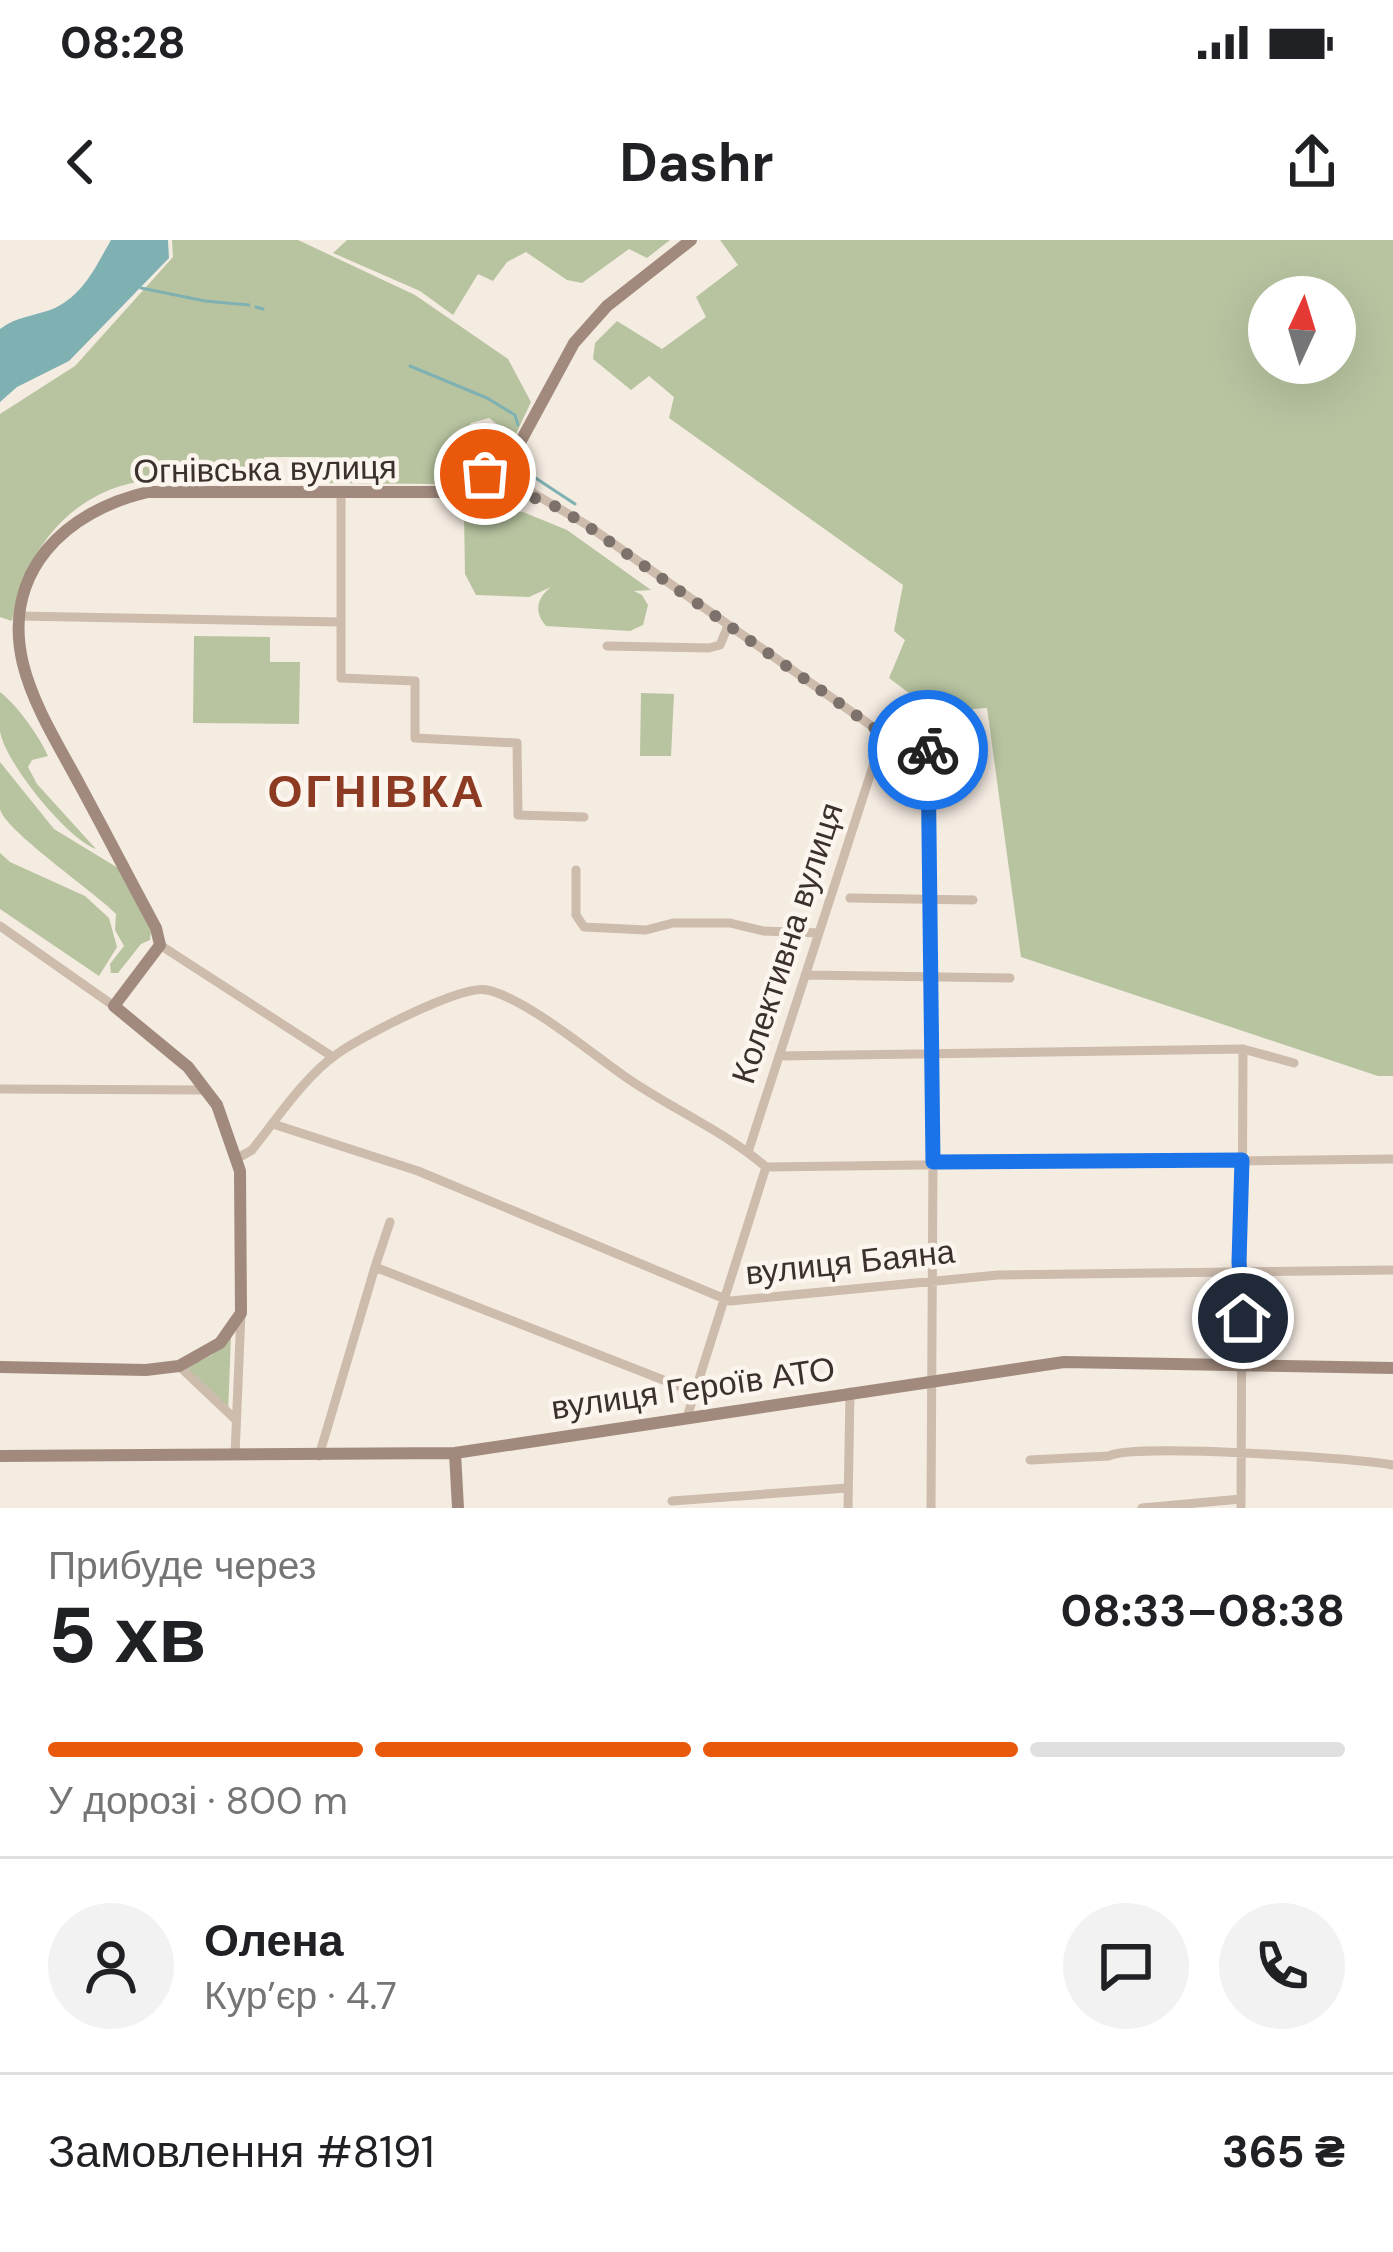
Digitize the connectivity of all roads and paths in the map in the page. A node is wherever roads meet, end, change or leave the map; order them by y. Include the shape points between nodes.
1 (691, 240) edge
2 (516, 450) junction
3 (498, 463) junction
4 (516, 473) junction
5 (485, 474) junction
6 (491, 492) junction
7 (510, 493) junction
8 (433, 494) junction
9 (340, 495) junction
10 (542, 498) junction
11 (19, 616) junction
12 (340, 622) junction
13 (728, 626) junction
14 (607, 646) dead end
15 (883, 734) junction
16 (584, 818) dead end
17 (576, 870) dead end
18 (850, 898) dead end
19 (929, 899) junction
20 (973, 900) dead end
21 (0, 926) edge
22 (818, 933) junction
23 (160, 945) junction
24 (805, 975) junction
25 (929, 977) junction
26 (1010, 978) dead end
27 (114, 1006) junction
28 (1243, 1049) junction
29 (931, 1053) junction
30 (779, 1056) junction
31 (333, 1057) junction
32 (1294, 1063) dead end
33 (0, 1089) edge
34 (206, 1090) junction
35 (273, 1124) junction
36 (748, 1152) junction
37 (1393, 1159) edge
38 (236, 1160) junction
39 (1242, 1160) junction
40 (933, 1162) junction
41 (766, 1167) junction
42 (390, 1222) dead end
43 (375, 1267) junction
44 (1393, 1270) edge
45 (1241, 1271) junction
46 (933, 1279) junction
47 (724, 1299) junction
48 (242, 1313) junction
49 (1243, 1363) junction
50 (179, 1366) junction
51 (0, 1367) edge
52 (1393, 1368) edge
53 (933, 1380) junction
54 (694, 1392) junction
55 (850, 1392) junction
56 (687, 1417) junction
57 (236, 1420) junction
58 (455, 1453) junction
59 (235, 1455) junction
60 (1241, 1455) junction
61 (0, 1456) edge
62 (319, 1456) junction
63 (1030, 1460) dead end
64 (1393, 1465) edge
65 (848, 1488) junction
66 (672, 1502) dead end
67 (1241, 1503) edge
68 (458, 1508) edge
69 (848, 1508) edge
70 (931, 1508) edge
71 (1142, 1508) edge

1 - 2 street via 607,306 574,344
2 - 3 street, Огнівська вулиця
2 - 4 street
3 - 4 street
3 - 5 street, Огнівська вулиця
4 - 7 street
4 - 10 street
5 - 6 street
5 - 8 street, Огнівська вулиця
6 - 7 street, Огнівська вулиця
6 - 8 street, Огнівська вулиця
7 - 10 street
8 - 9 street, Огнівська вулиця
9 - 11 street, Огнівська вулиця via 148,492 113,500 83,515 38,560
9 - 12 street
10 - 13 street
11 - 12 street
11 - 23 street, Огнівська вулиця via 24,668 40,711
12 - 16 street via 341,678 415,681 415,738 517,743 518,815
13 - 14 street via 710,648
13 - 15 street
15 - 19 street via 901,707 928,738
15 - 22 street, Колективна вулиця
17 - 22 street via 576,915 584,927 730,923
18 - 19 street
19 - 20 street
19 - 25 street
21 - 27 street
22 - 24 street, Колективна вулиця
23 - 27 street
23 - 31 street
24 - 25 street
24 - 30 street, Колективна вулиця
25 - 26 street
25 - 29 street
27 - 34 street
28 - 29 street
28 - 32 street
28 - 39 street
29 - 30 street
29 - 40 street
30 - 36 street, Колективна вулиця
31 - 35 street
31 - 36 street via 448,997 483,989 534,1013
33 - 34 street
34 - 38 street
35 - 38 street
35 - 47 street, вулиця Баяна via 418,1171
36 - 41 street
37 - 39 street
38 - 48 street
39 - 40 street
39 - 45 street
40 - 41 street
40 - 46 street
41 - 47 street
42 - 43 street
43 - 54 street
43 - 62 street
44 - 45 street, вулиця Баяна
45 - 46 street, вулиця Баяна
45 - 49 street
46 - 47 street, вулиця Баяна
46 - 53 street
47 - 54 street
48 - 50 street via 220,1342
48 - 57 street
49 - 52 street, вулиця Героїв АТО
49 - 53 street, вулиця Героїв АТО via 1064,1362
49 - 60 street
50 - 51 street
50 - 57 street
53 - 55 street, вулиця Героїв АТО
53 - 70 street
54 - 56 street
55 - 56 street, вулиця Героїв АТО
55 - 65 street
56 - 58 street, вулиця Героїв АТО
57 - 59 street
58 - 62 street, вулиця Героїв АТО
58 - 68 street
59 - 61 street, вулиця Героїв АТО
59 - 62 street, вулиця Героїв АТО
60 - 63 street via 1119,1450
60 - 64 street
60 - 67 street
65 - 66 street
65 - 69 street
67 - 71 street

